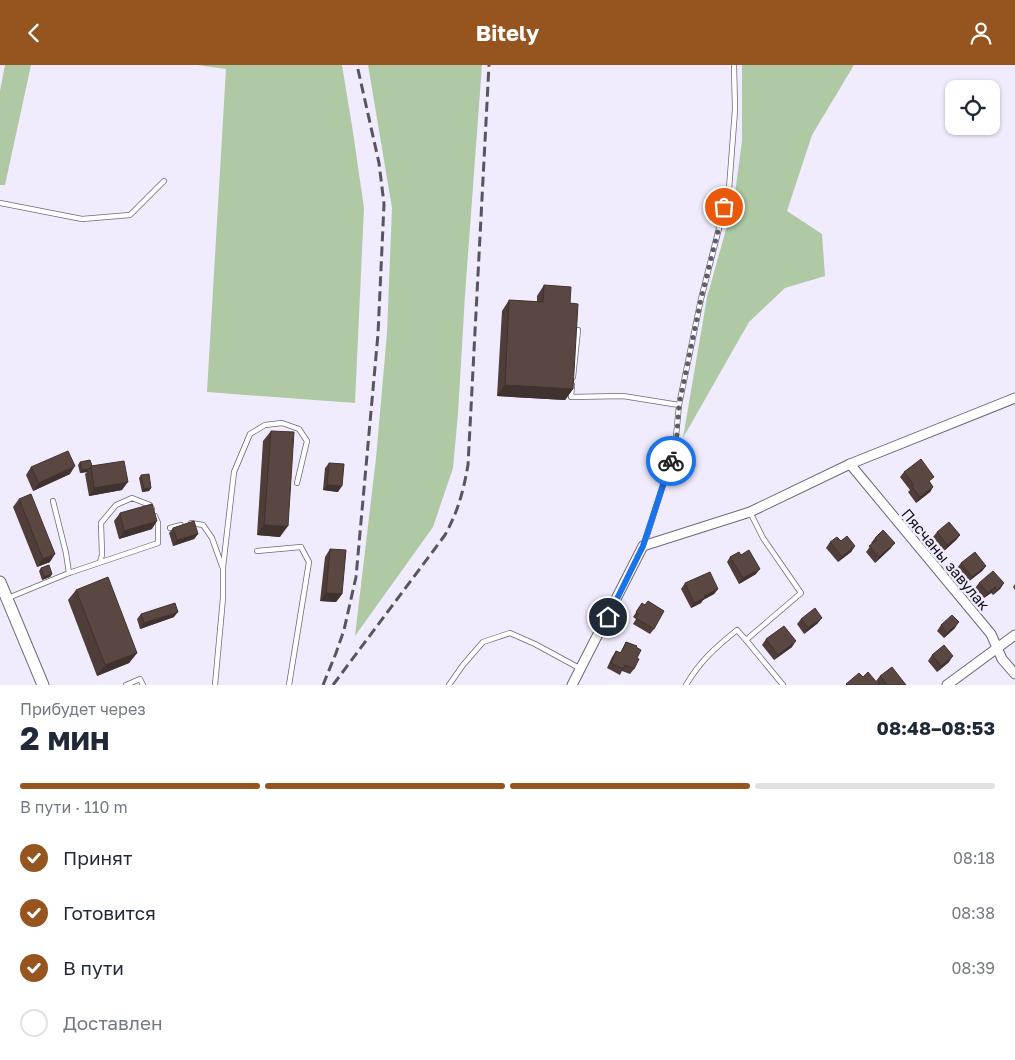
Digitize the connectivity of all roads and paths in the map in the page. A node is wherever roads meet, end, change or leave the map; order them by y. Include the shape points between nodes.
1 (734, 65) edge
2 (164, 181) dead end
3 (0, 203) edge
4 (578, 330) edge
5 (1015, 398) edge
6 (679, 405) junction
7 (850, 464) junction
8 (297, 483) dead end
9 (54, 501) dead end
10 (750, 512) junction
11 (170, 528) dead end
12 (643, 546) junction
13 (257, 551) dead end
14 (100, 562) junction
15 (222, 567) junction
16 (69, 573) junction
17 (0, 582) edge
18 (7, 598) junction
19 (1015, 635) edge
20 (746, 640) junction
21 (998, 648) junction
22 (581, 669) junction
23 (1015, 674) edge
24 (43, 685) edge
25 (126, 685) edge
26 (143, 685) edge
27 (215, 685) edge
28 (289, 685) edge
29 (449, 685) edge
30 (572, 685) edge
31 (686, 685) edge
32 (783, 685) edge
33 (947, 685) edge

1 - 6 lane via 735,110 729,189
2 - 3 lane via 130,215 82,219
4 - 6 lane via 571,397 623,396
5 - 7 street
6 - 12 lane via 676,447
7 - 10 street
7 - 21 street, Пясчаны завулак via 991,634
8 - 15 lane via 307,441 299,429 282,423 265,425 250,434 234,472
9 - 16 lane
10 - 12 street
10 - 20 lane via 763,538 801,593
11 - 15 lane via 190,523 203,525 212,538
12 - 22 street
13 - 28 lane via 301,547 309,562
14 - 14 lane via 158,543 158,523 150,505 132,498 116,505 100,523
14 - 16 lane
15 - 27 lane via 223,598
16 - 18 lane
17 - 18 main road
18 - 24 main road
19 - 21 street
20 - 31 lane via 738,630 715,648
20 - 32 lane
21 - 23 street, Пясчаны завулак via 1002,659
21 - 33 street
22 - 29 lane via 510,633 483,642
22 - 30 street
25 - 26 lane via 140,679

